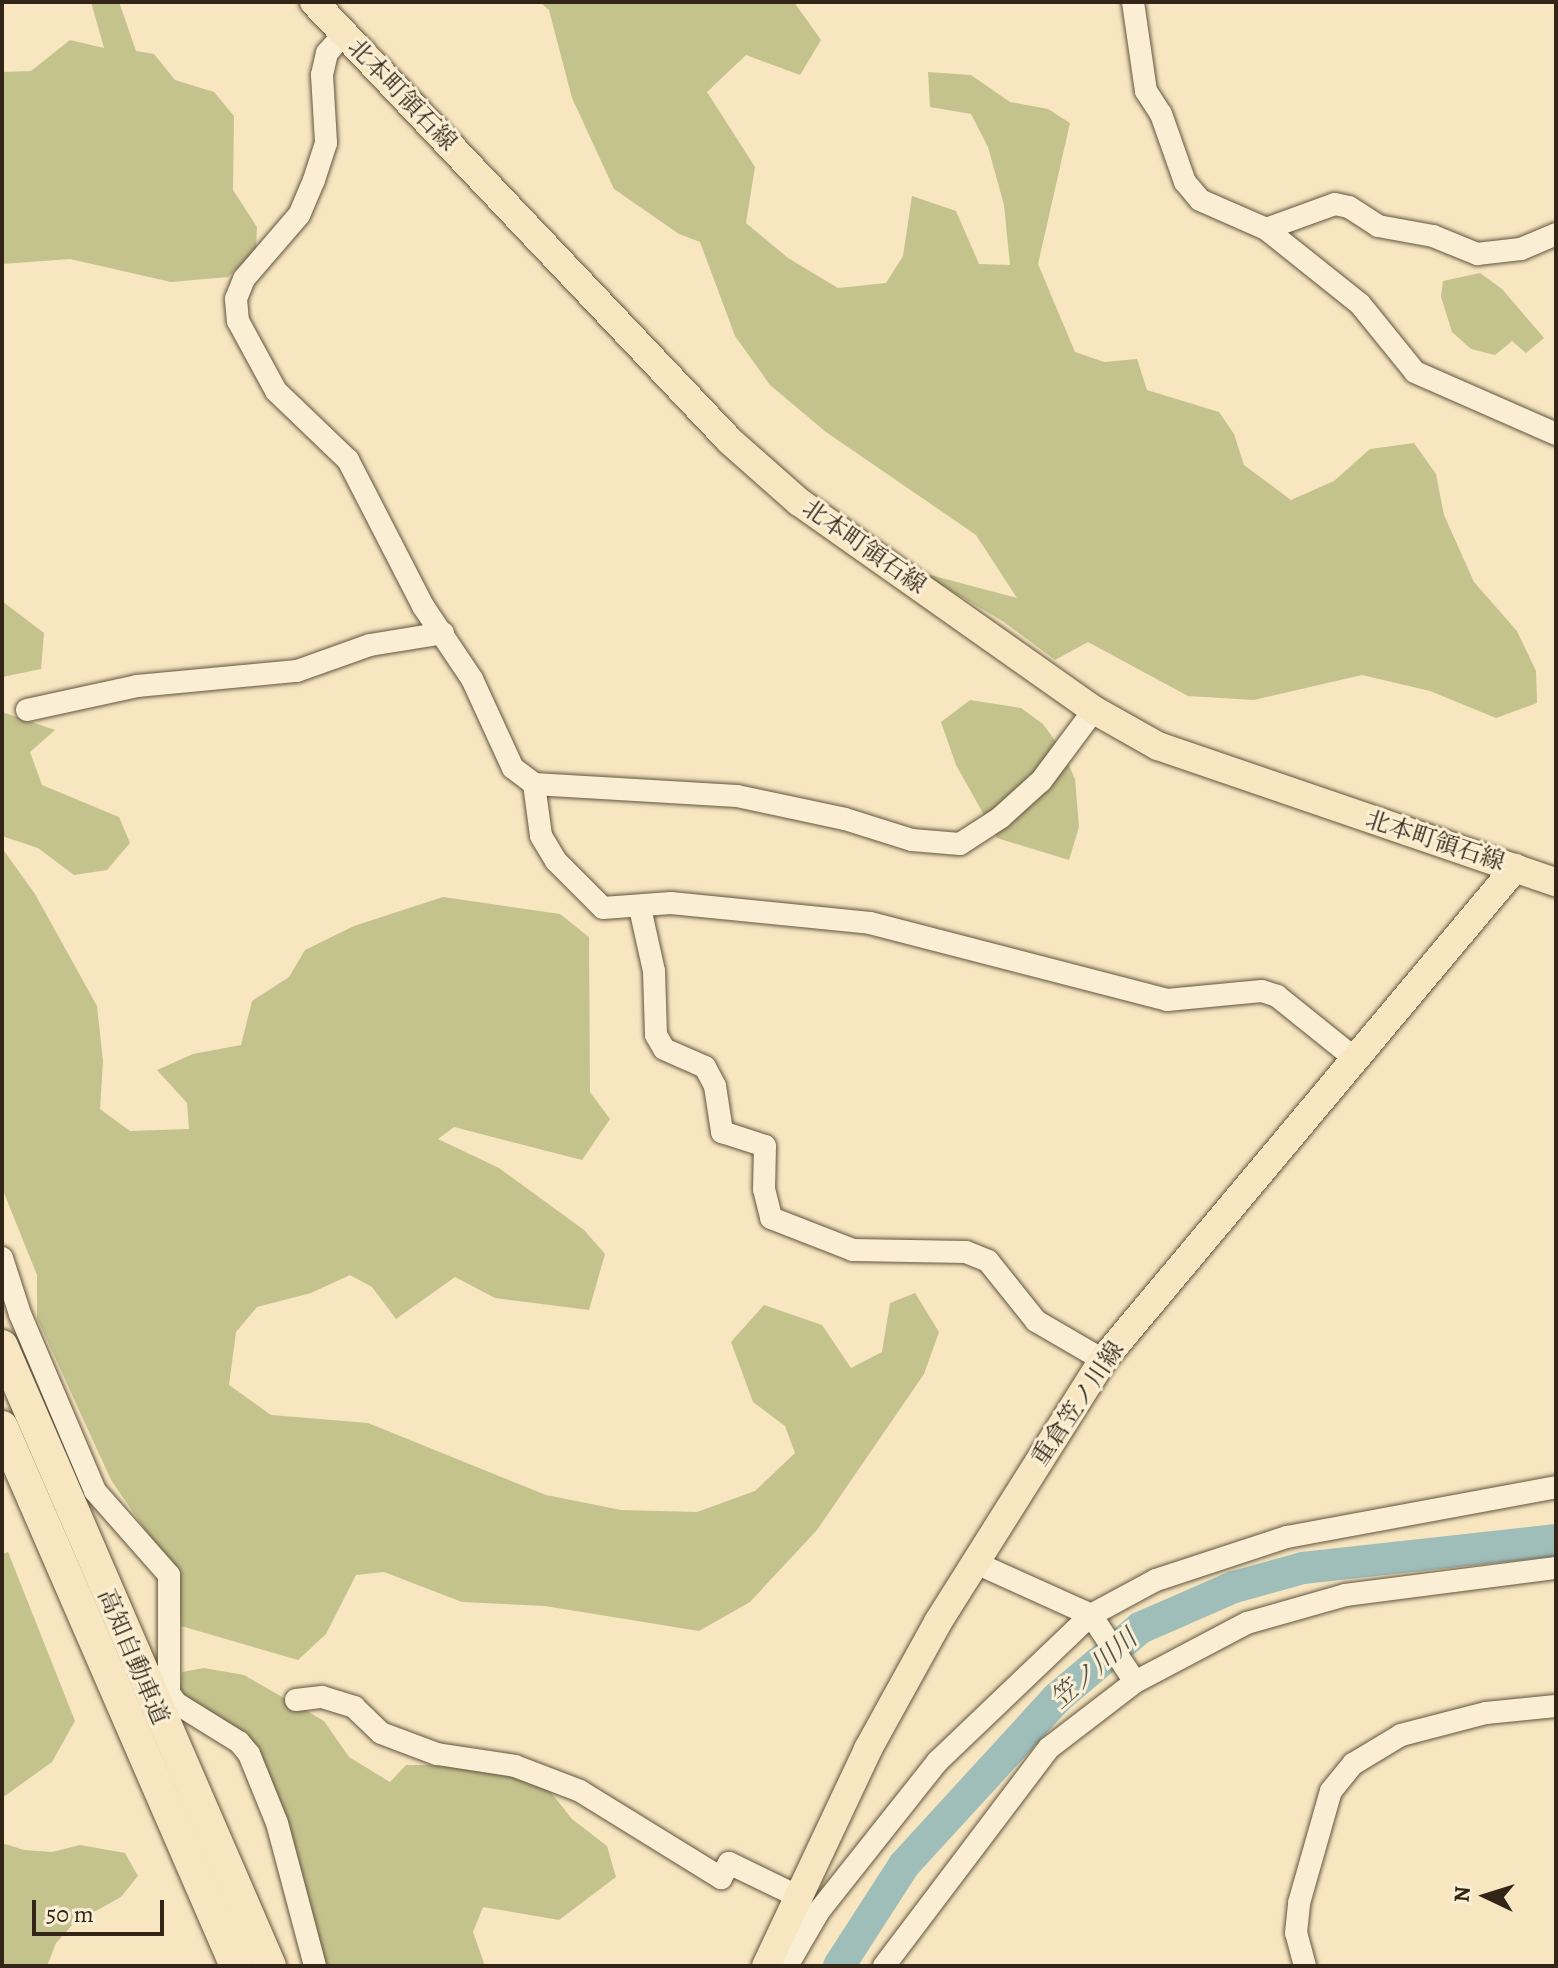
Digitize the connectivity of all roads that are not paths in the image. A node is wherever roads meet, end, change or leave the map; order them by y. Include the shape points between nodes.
1 (314, 2) edge
2 (1133, 2) edge
3 (344, 34) junction
4 (1266, 229) junction
5 (1556, 234) edge
6 (1556, 434) edge
7 (443, 633) junction
8 (27, 710) dead end
9 (1094, 710) junction
10 (534, 784) junction
11 (1515, 868) junction
12 (1556, 882) edge
13 (640, 908) junction
14 (1354, 1058) junction
15 (2, 1258) edge
16 (2, 1346) edge
17 (1103, 1360) junction
18 (2, 1427) edge
19 (1556, 1487) edge
20 (976, 1563) junction
21 (1556, 1568) edge
22 (87, 1587) junction
23 (1093, 1618) junction
24 (1133, 1680) junction
25 (296, 1700) dead end
26 (1556, 1706) edge
27 (797, 1896) junction
28 (236, 1966) edge
29 (270, 1966) edge
30 (315, 1966) edge
31 (766, 1966) edge
32 (787, 1966) edge
33 (884, 1966) edge
34 (1305, 1966) edge

1 - 3 main road, 北本町領石線
2 - 4 street via 1146,91 1161,114 1185,182 1200,200
3 - 7 street via 327,53 322,75 326,143 314,180 299,215 244,279 236,299 238,321 276,391 348,460
3 - 9 main road, 北本町領石線 via 730,441 799,502
4 - 5 street via 1335,204 1378,226 1433,236 1477,254 1521,249
4 - 6 street via 1360,304 1415,372
7 - 8 street via 370,645 324,666 297,671 137,686
7 - 10 street via 472,679 513,768
9 - 10 street via 1041,781 1000,818 960,844 912,840 833,816 737,796
9 - 11 main road, 北本町領石線 via 1158,746
10 - 13 street via 541,836 556,861 603,908
11 - 12 main road, 北本町領石線
11 - 14 main road, 重倉笠ノ川線
13 - 14 street via 671,903 870,923 1167,1000 1262,991 1277,996
13 - 17 street via 648,925 654,971 656,1035 664,1049 705,1067 715,1086 722,1132 765,1146 764,1189 771,1218 853,1250 966,1252 988,1261 1036,1321
14 - 17 main road, 重倉笠ノ川線
15 - 30 street via 20,1314 95,1491 169,1575 169,1693 249,1754 277,1823
16 - 22 highway, 高知自動車道
17 - 20 main road, 重倉笠ノ川線
18 - 22 highway, 高知自動車道
19 - 23 street via 1287,1537 1169,1574
20 - 23 street
20 - 27 main road, 重倉笠ノ川線 via 868,1749
21 - 24 street via 1345,1595 1247,1623
22 - 28 highway, 高知自動車道 via 132,1732
22 - 29 highway, 高知自動車道 via 174,1754
23 - 24 street
23 - 32 street via 937,1762 819,1911
24 - 33 street via 1049,1748
25 - 27 street via 322,1697 343,1704 381,1733 437,1754 515,1766 580,1791 721,1878 729,1863
26 - 34 street via 1486,1713 1401,1735 1353,1764 1331,1791 1299,1903 1296,1933
27 - 31 main road, 重倉笠ノ川線

